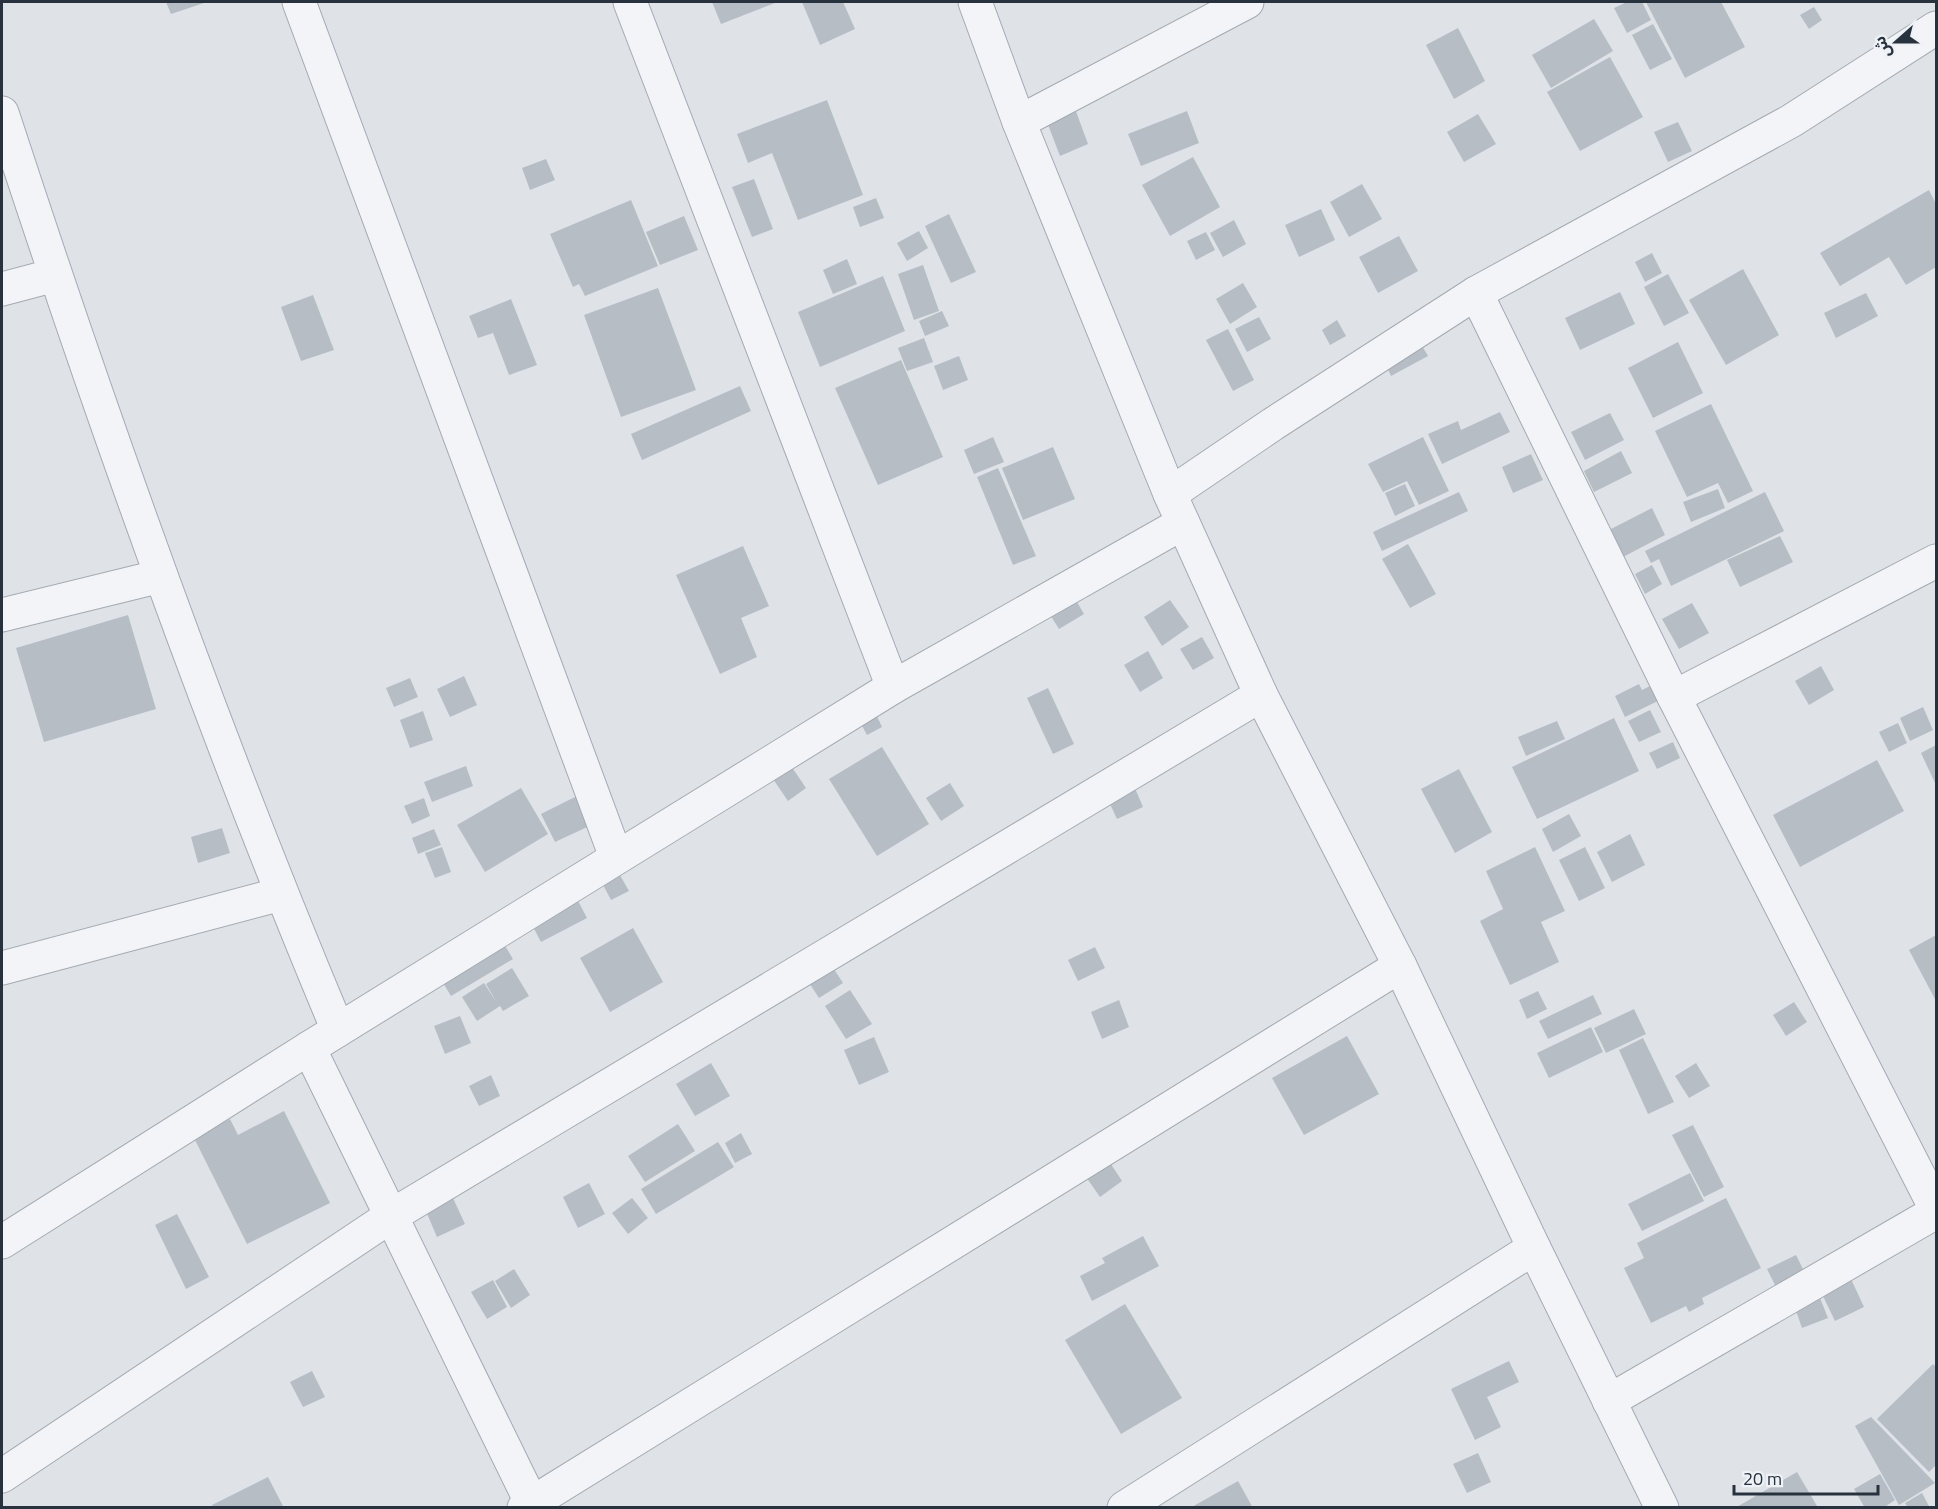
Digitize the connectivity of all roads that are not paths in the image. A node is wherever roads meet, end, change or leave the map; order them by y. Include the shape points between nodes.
1 (299, 2) edge
2 (630, 2) edge
3 (975, 2) edge
4 (1247, 2) edge
5 (1936, 28) edge
6 (2, 113) edge
7 (1019, 122) junction
8 (55, 275) junction
9 (2, 289) edge
10 (1476, 293) junction
11 (1170, 494) junction
12 (1184, 523) junction
13 (1936, 561) edge
14 (161, 576) junction
15 (2, 615) edge
16 (893, 687) junction
17 (1262, 695) junction
18 (1674, 698) junction
19 (616, 857) junction
20 (281, 894) junction
21 (1400, 966) junction
22 (2, 968) edge
23 (338, 1030) junction
24 (309, 1048) junction
25 (1936, 1210) edge
26 (391, 1216) junction
27 (2, 1242) edge
28 (1534, 1248) junction
29 (1609, 1401) junction
30 (2, 1476) edge
31 (530, 1506) edge
32 (1124, 1508) edge
33 (1662, 1508) edge

1 - 19 street
2 - 16 street
3 - 7 street
4 - 7 street
5 - 10 street via 1791,121
6 - 8 street
7 - 11 street
8 - 9 street
8 - 14 street
10 - 11 street
10 - 18 street
11 - 12 street
12 - 16 street
12 - 17 street
13 - 18 street
14 - 15 street
14 - 20 street
16 - 19 street
17 - 21 street
17 - 26 street
18 - 25 street
19 - 23 street
20 - 22 street
20 - 23 street
21 - 28 street
21 - 31 street
23 - 24 street
24 - 26 street
24 - 27 street
25 - 29 street
26 - 30 street
26 - 31 street
28 - 29 street
28 - 32 street
29 - 33 street

